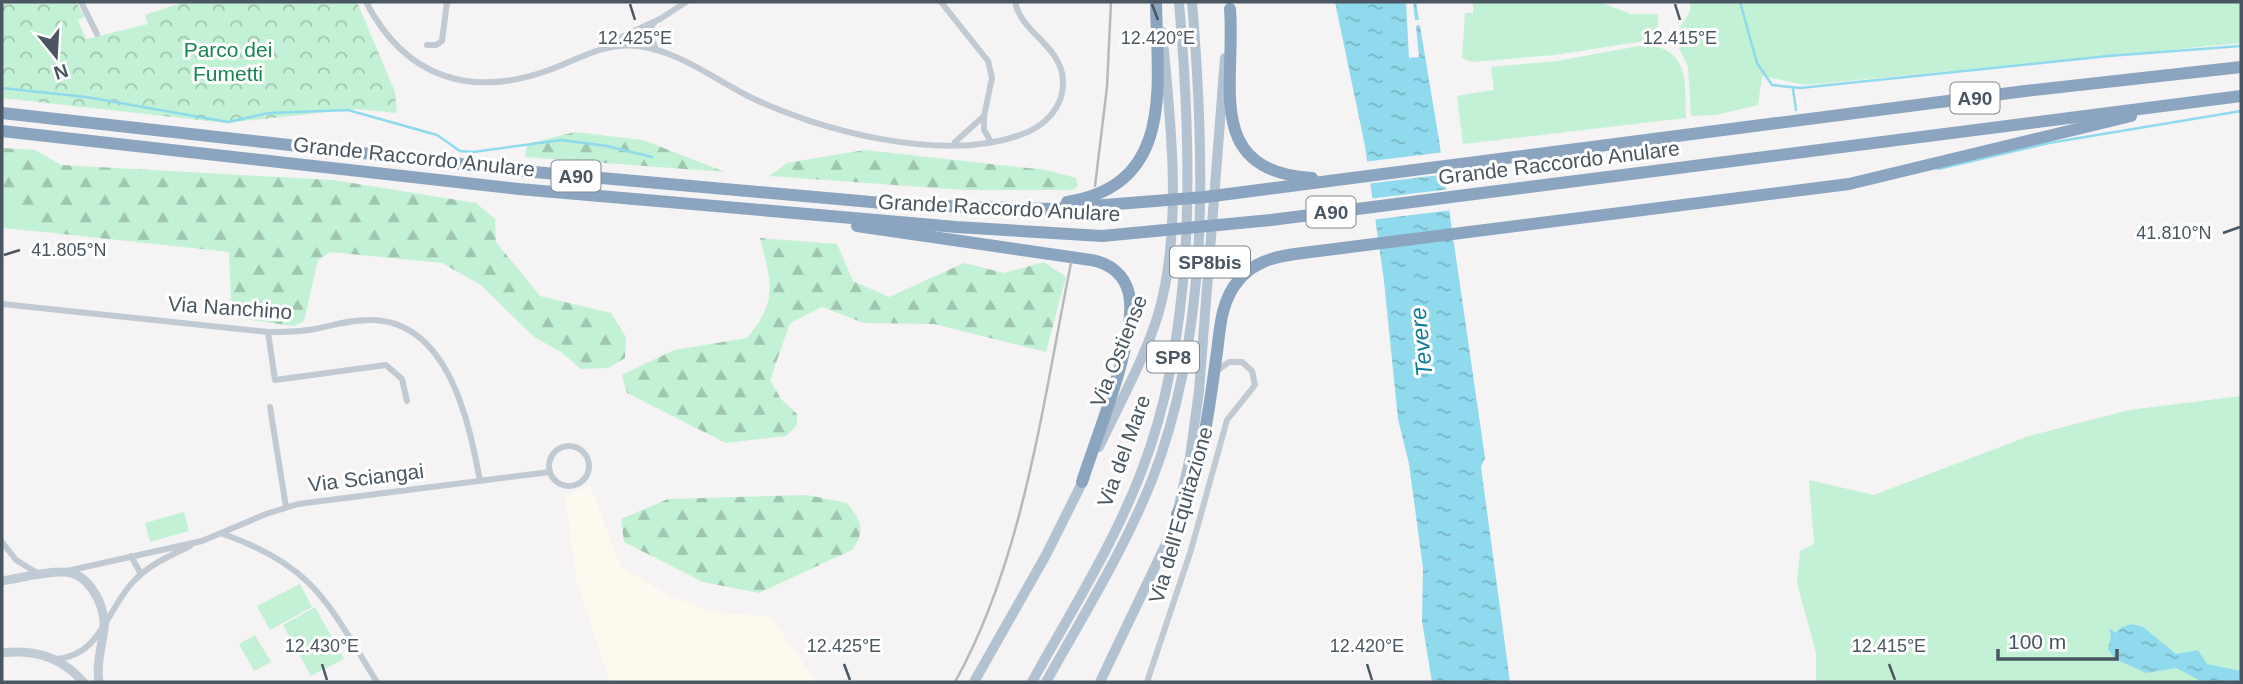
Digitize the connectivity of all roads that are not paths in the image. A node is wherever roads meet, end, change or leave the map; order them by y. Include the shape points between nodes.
1 (81, 2) edge
2 (366, 2) edge
3 (447, 2) edge
4 (686, 2) edge
5 (941, 2) edge
6 (1015, 2) edge
7 (1158, 2) edge
8 (1179, 2) edge
9 (1192, 2) edge
10 (1230, 5) edge
11 (656, 22) junction
12 (638, 29) junction
13 (649, 30) junction
14 (97, 34) dead end
15 (427, 45) dead end
16 (635, 46) junction
17 (600, 49) junction
18 (656, 50) junction
19 (2241, 67) edge
20 (2241, 96) edge
21 (2182, 103) junction
22 (2, 113) edge
23 (984, 116) junction
24 (2, 131) edge
25 (991, 142) junction
26 (953, 143) junction
27 (1351, 178) junction
28 (1001, 209) junction
29 (771, 212) junction
30 (2, 304) edge
31 (268, 332) junction
32 (1214, 374) junction
33 (407, 401) dead end
34 (270, 407) dead end
35 (550, 471) junction
36 (480, 481) junction
37 (1082, 482) junction
38 (286, 507) junction
39 (1177, 514) junction
40 (223, 534) junction
41 (2, 542) edge
42 (193, 544) junction
43 (131, 556) junction
44 (64, 571) junction
45 (141, 573) junction
46 (40, 575) junction
47 (2, 581) edge
48 (104, 626) junction
49 (4, 652) edge
50 (55, 659) junction
51 (976, 680) edge
52 (83, 682) edge
53 (99, 682) edge
54 (377, 682) edge
55 (1032, 682) edge
56 (1046, 682) edge
57 (1100, 682) edge
58 (1147, 682) edge

1 - 14 street
2 - 17 street via 381,29 402,52 427,69 457,80 512,81
3 - 15 street via 442,41
4 - 11 street
5 - 23 street via 988,61 992,82
6 - 25 street via 1022,18 1056,58 1062,92 1055,110 1039,126
7 - 28 highway via 1157,108 1148,145 1135,166 1119,183 1093,196
7 - 37 main road, Via Ostiense / SP8bis via 1173,167 1163,291 1145,348
8 - 55 main road, Via del Mare / SP8 via 1189,154 1179,301 1168,380 1133,495
9 - 56 main road, Via del Mare / SP8 via 1202,158 1182,377 1140,509
10 - 27 highway via 1233,121 1242,148 1263,167 1305,178
10 - 39 main road, SP8bis via 1199,391
11 - 12 street
11 - 13 street
12 - 16 street
12 - 17 street
13 - 16 street
13 - 18 street
16 - 17 street
16 - 18 street
18 - 26 street via 809,121 893,141
19 - 27 highway, Grande Raccordo Anulare / A90
20 - 21 highway, Grande Raccordo Anulare / A90
21 - 29 highway, Grande Raccordo Anulare / A90 via 1150,233 1038,234
21 - 32 highway via 1885,177 1804,191 1280,256 1252,268 1230,292
22 - 28 highway, Grande Raccordo Anulare / A90 via 523,171 892,204
23 - 25 street via 984,130
23 - 26 street
24 - 29 highway, Grande Raccordo Anulare / A90 via 443,181
25 - 26 street
27 - 28 highway, Grande Raccordo Anulare / A90 via 1153,202
29 - 37 highway via 1091,260 1112,268 1127,289 1128,323
30 - 31 street, Via Nanchino
31 - 33 street via 275,380 386,365 402,379
31 - 36 street, Via Nanchino via 365,320 391,322 410,331 432,350 449,378 465,418
32 - 39 highway via 1201,445
32 - 58 street, Via dell'Equitazione via 1228,362 1242,362 1251,368 1255,383 1227,420 1191,550
34 - 38 street
35 - 35 street via 561,484 573,485 583,480 588,464 578,449 566,446 551,457
35 - 36 street, Via Sciangai
36 - 38 street, Via Sciangai
37 - 51 main road, Via Ostiense / SP8bis
38 - 40 street, Via Sciangai
39 - 57 main road, SP8bis
40 - 42 street, Via Sciangai
40 - 54 street via 281,559 306,577
41 - 46 street via 16,560
42 - 43 street, Via Sciangai
42 - 45 street, Via Sciangai
43 - 44 street, Via Sciangai
43 - 45 street
44 - 46 street
44 - 48 street via 94,591
45 - 48 street, Via Sciangai
46 - 47 street
48 - 50 street, Via Sciangai via 81,653
48 - 53 street
49 - 50 street via 34,652
50 - 52 street

